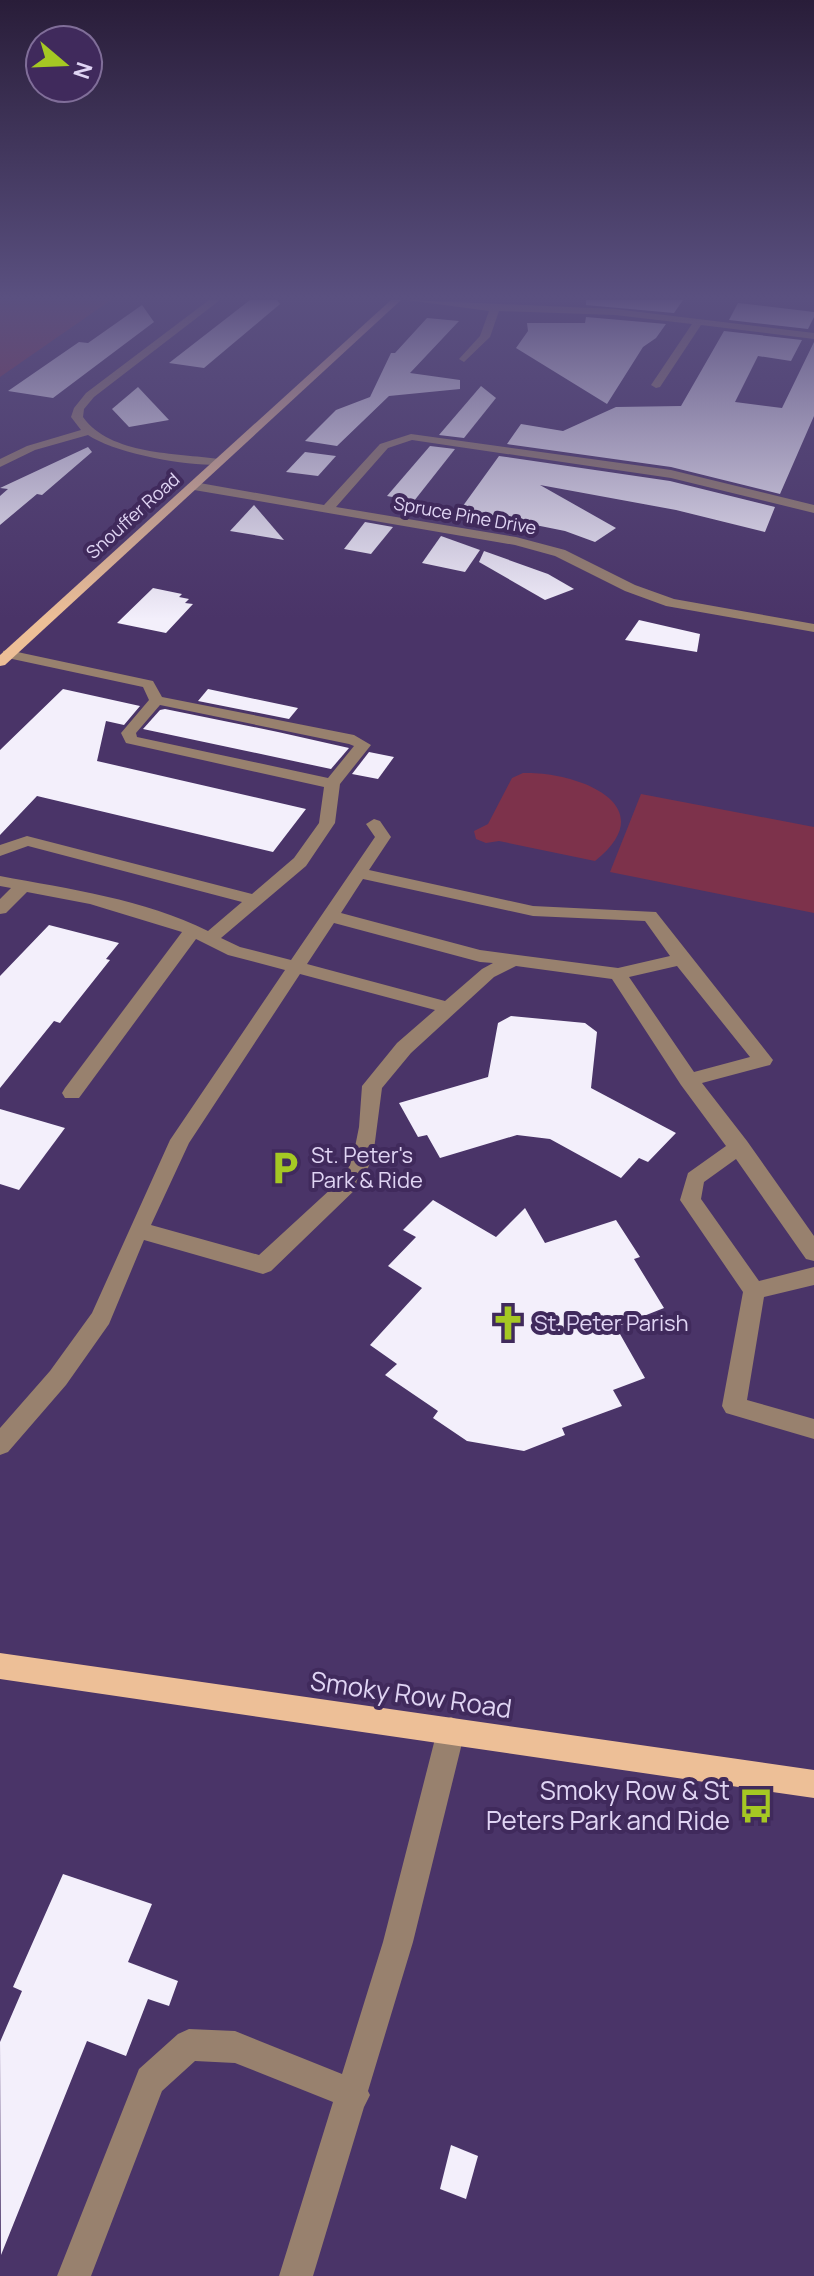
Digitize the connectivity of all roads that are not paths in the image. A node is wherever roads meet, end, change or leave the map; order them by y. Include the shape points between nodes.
1 (82, 406) edge
2 (280, 406) edge
3 (87, 432) junction
4 (219, 462) junction
5 (0, 464) edge
6 (194, 486) junction
7 (811, 505) edge
8 (327, 509) junction
9 (814, 628) edge
10 (4, 658) edge
11 (157, 700) junction
12 (332, 784) junction
13 (374, 824) dead end
14 (0, 851) edge
15 (358, 873) junction
16 (0, 881) edge
17 (24, 885) junction
18 (255, 900) junction
19 (0, 909) edge
20 (330, 916) junction
21 (201, 934) junction
22 (681, 959) junction
23 (512, 961) junction
24 (295, 969) junction
25 (618, 974) junction
26 (449, 1008) junction
27 (688, 1080) junction
28 (72, 1093) dead end
29 (740, 1146) junction
30 (138, 1230) junction
31 (814, 1253) edge
32 (814, 1276) edge
33 (754, 1291) junction
34 (814, 1429) edge
35 (0, 1445) edge
36 (0, 1666) edge
37 (451, 1731) junction
38 (814, 1784) edge
39 (354, 2095) junction
40 (74, 2276) edge
41 (296, 2276) edge

1 - 3 street via 77,417
2 - 4 main road, Snouffer Road
3 - 4 street via 121,446
3 - 5 street via 31,448
4 - 6 main road, Snouffer Road
6 - 8 street, Spruce Pine Drive
6 - 10 main road, Snouffer Road
7 - 8 street via 671,474 411,437 384,446
8 - 9 street, Spruce Pine Drive via 516,541 560,553 661,600
10 - 11 street via 148,684
11 - 12 street via 128,733 131,740
11 - 12 street via 363,745
12 - 18 street via 327,823 300,862
13 - 15 street via 383,837
14 - 18 street via 27,841
15 - 20 street
15 - 22 street via 533,911 650,916
16 - 17 street
17 - 19 street
17 - 21 street via 92,899
18 - 21 street
20 - 23 street
20 - 24 street
21 - 24 street via 234,951
21 - 28 street
22 - 25 street
22 - 27 street via 763,1060
23 - 25 street
23 - 26 street via 488,973
24 - 26 street
24 - 30 street via 180,1140
25 - 27 street
26 - 30 street via 372,1086 363,1157 353,1180 263,1265
27 - 29 street
29 - 31 street
29 - 33 street via 695,1178 690,1200
30 - 35 street via 101,1318
32 - 33 street
33 - 34 street via 734,1406
36 - 37 main road, Smoky Row Road
37 - 38 main road, Smoky Row Road
37 - 39 street
39 - 40 street via 235,2047 189,2045 150,2080
39 - 41 street

